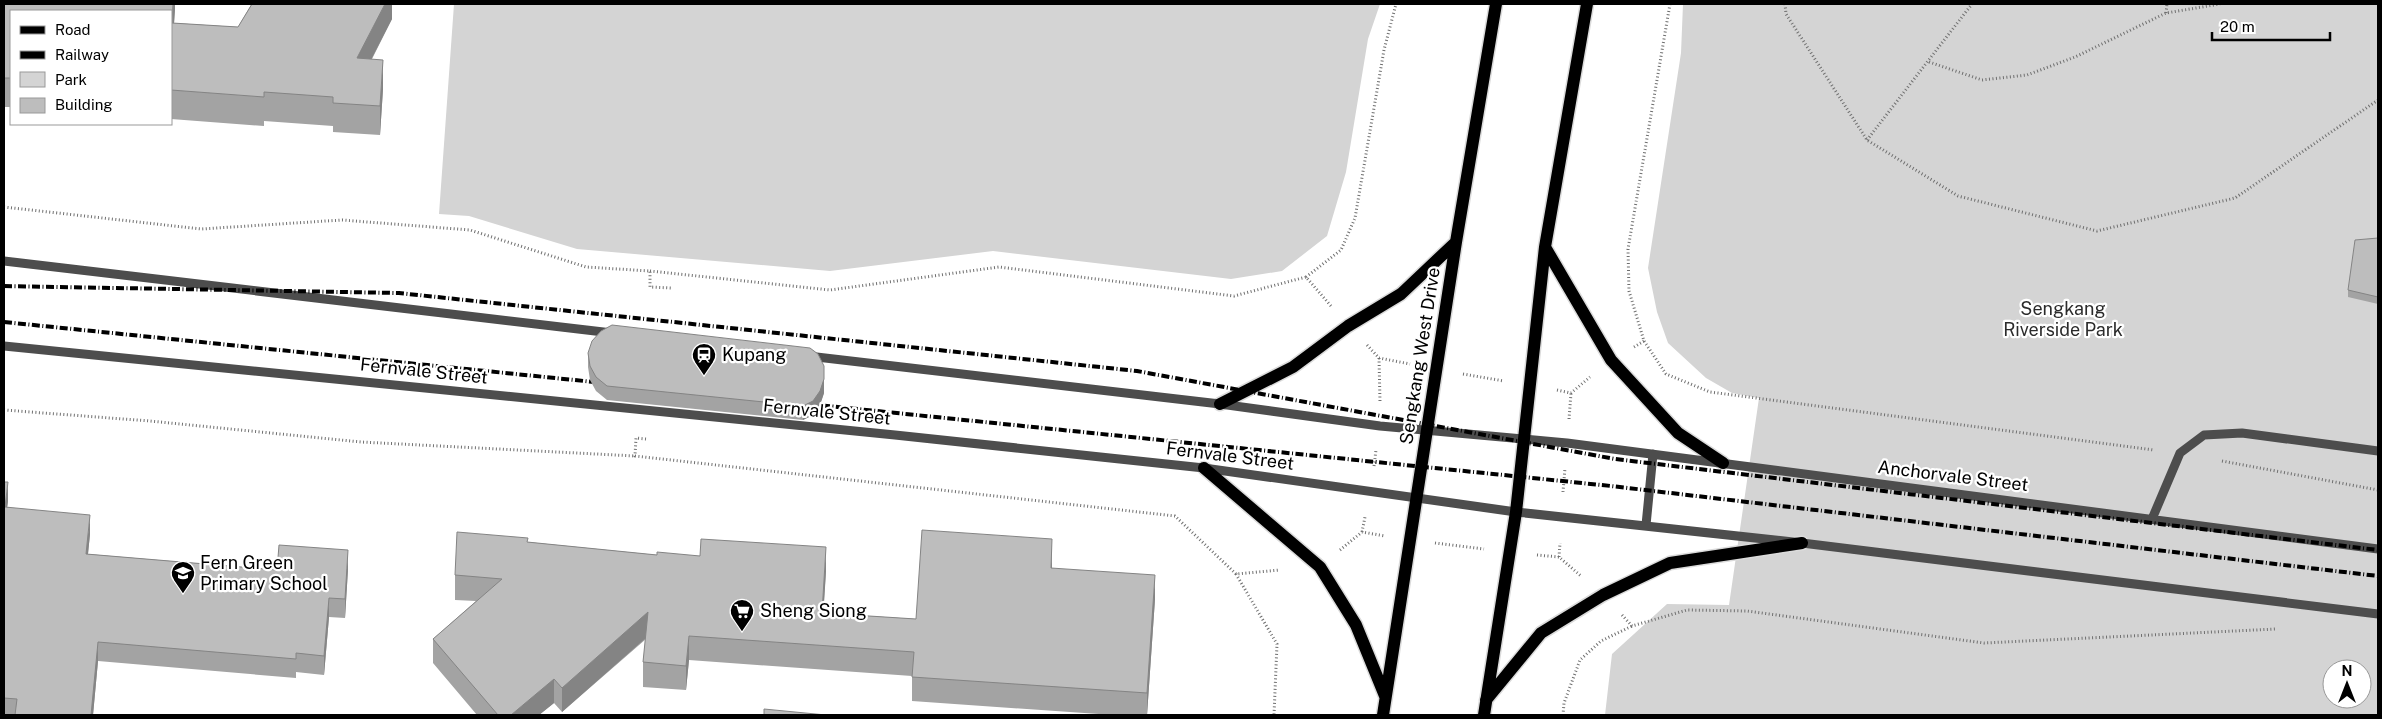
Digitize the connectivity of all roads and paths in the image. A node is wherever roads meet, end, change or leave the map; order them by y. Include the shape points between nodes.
1 (1396, 4) edge
2 (1496, 4) edge
3 (1587, 4) edge
4 (1670, 4) edge
5 (1785, 4) edge
6 (1972, 4) edge
7 (2167, 4) edge
8 (2220, 4) edge
9 (2166, 13) junction
10 (1929, 62) junction
11 (2378, 100) edge
12 (1867, 140) junction
13 (4, 207) edge
14 (1456, 242) junction
15 (1545, 248) junction
16 (4, 261) edge
17 (650, 271) junction
18 (1306, 277) junction
19 (671, 288) dead end
20 (1348, 326) junction
21 (625, 334) edge
22 (1644, 341) junction
23 (4, 346) edge
24 (794, 354) edge
25 (1611, 360) junction
26 (1436, 369) junction
27 (1530, 385) junction
28 (1571, 392) junction
29 (1220, 404) junction
30 (4, 410) edge
31 (1426, 431) junction
32 (1523, 440) junction
33 (1567, 443) junction
34 (2378, 451) edge
35 (2180, 453) junction
36 (1653, 454) junction
37 (635, 456) dead end
38 (1723, 463) junction
39 (1204, 468) junction
40 (2378, 490) edge
41 (1416, 498) junction
42 (1516, 512) junction
43 (1562, 517) junction
44 (2152, 519) junction
45 (1646, 525) junction
46 (1802, 543) junction
47 (2378, 549) edge
48 (1559, 557) dead end
49 (1236, 574) dead end
50 (2378, 614) edge
51 (1632, 626) dead end
52 (1385, 696) junction
53 (1485, 701) junction
54 (1274, 715) edge
55 (1383, 715) edge
56 (1484, 715) edge
57 (1562, 715) edge

1 - 18 path via 1384,50 1355,218 1341,250
2 - 14 main road, Sengkang West Drive
3 - 15 main road
4 - 22 path via 1628,249 1629,291
5 - 12 path via 1786,14
6 - 10 path
7 - 9 path
8 - 9 path
9 - 10 path via 2075,57 2027,75 1982,80
10 - 12 path
11 - 12 path via 2235,198 2097,231 1958,196
13 - 17 path via 201,229 342,220 470,230 586,267
14 - 20 main road via 1401,294
14 - 26 main road, Sengkang West Drive
15 - 25 main road
15 - 27 main road
16 - 21 street
17 - 18 path via 830,290 999,267 1234,296
17 - 19 path via 650,287
18 - 20 path
20 - 26 path via 1379,358
20 - 29 main road via 1293,367
22 - 25 path
22 - 35 path via 1666,374 1710,392
23 - 39 street, Fernvale Street
24 - 29 street
25 - 28 path
25 - 38 main road via 1678,433
26 - 27 path
26 - 31 main road, Sengkang West Drive
27 - 28 path
27 - 32 main road
28 - 33 path
29 - 31 street
30 - 37 path via 361,442
31 - 32 street
31 - 41 main road, Sengkang West Drive
32 - 33 street, Anchorvale Street
32 - 42 main road
33 - 36 street, Anchorvale Street
33 - 43 path
34 - 35 street via 2242,433 2204,435
35 - 40 path
35 - 44 street
36 - 38 street, Anchorvale Street
36 - 45 street
38 - 44 street, Anchorvale Street
39 - 41 street, Fernvale Street
39 - 52 main road via 1320,567 1356,625
41 - 42 street, Fernvale Street
41 - 52 main road, Sengkang West Drive
42 - 43 street, Fernvale Street
42 - 53 main road
43 - 45 street, Fernvale Street
43 - 48 path
44 - 47 street, Anchorvale Street
45 - 46 street
46 - 50 street
46 - 53 main road via 1670,563 1603,595 1541,633
49 - 54 path via 1277,644
51 - 57 path via 1601,641 1580,660
52 - 55 main road, Sengkang West Drive
53 - 56 main road

